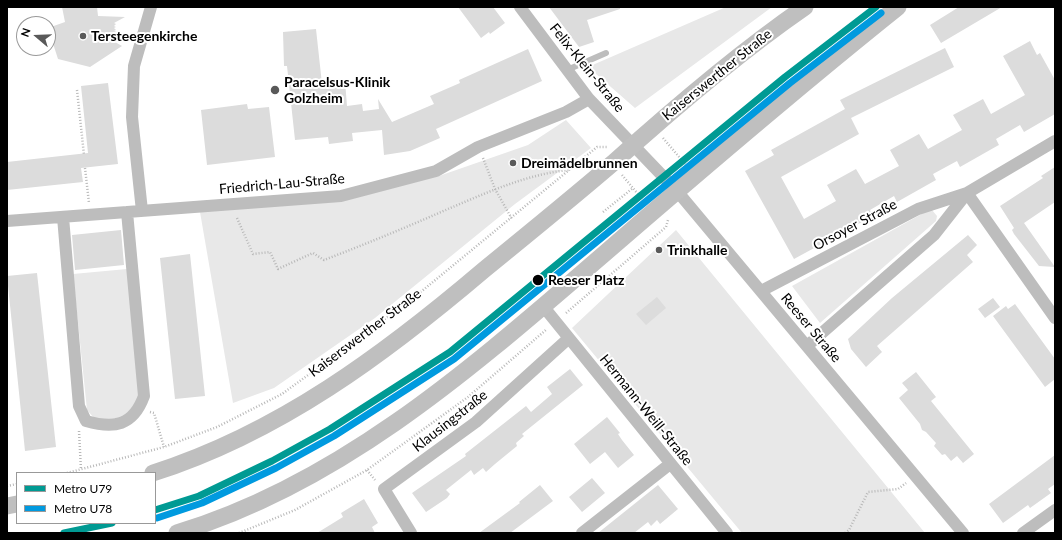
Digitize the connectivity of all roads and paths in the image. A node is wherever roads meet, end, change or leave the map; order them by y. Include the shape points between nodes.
1 (151, 7) edge
2 (520, 7) edge
3 (804, 7) edge
4 (898, 7) edge
5 (606, 53) dead end
6 (567, 70) junction
7 (77, 90) dead end
8 (589, 99) junction
9 (654, 126) junction
10 (1055, 141) edge
11 (632, 145) junction
12 (598, 148) junction
13 (84, 155) dead end
14 (486, 163) dead end
15 (612, 163) junction
16 (86, 168) dead end
17 (569, 170) junction
18 (695, 176) junction
19 (632, 188) junction
20 (495, 189) junction
21 (677, 191) junction
22 (967, 193) junction
23 (236, 204) junction
24 (142, 211) junction
25 (127, 212) junction
26 (603, 212) dead end
27 (653, 212) junction
28 (91, 215) junction
29 (64, 217) junction
30 (512, 219) junction
31 (7, 221) edge
32 (666, 227) junction
33 (760, 291) junction
34 (543, 306) junction
35 (1055, 318) edge
36 (556, 322) junction
37 (569, 338) junction
38 (807, 346) junction
39 (139, 410) junction
40 (86, 421) junction
41 (164, 447) junction
42 (670, 464) junction
43 (81, 470) junction
44 (72, 472) edge
45 (156, 472) edge
46 (915, 476) junction
47 (1055, 510) edge
48 (177, 533) edge
49 (411, 533) edge
50 (582, 533) edge
51 (727, 533) edge
52 (844, 533) edge
53 (963, 533) edge
54 (1024, 533) edge

1 - 24 street via 134,66 132,117
2 - 6 street, Felix-Klein-Straße
3 - 9 street, Kaiserswerther Straße via 739,56
4 - 18 street
5 - 6 lane
6 - 8 street, Felix-Klein-Straße
7 - 13 path
8 - 11 street, Felix-Klein-Straße
8 - 23 street, Friedrich-Lau-Straße via 566,112 478,147 436,171 341,196
9 - 11 street, Kaiserswerther Straße
9 - 18 path
10 - 22 street, Orsoyer Straße
11 - 12 path
11 - 15 street, Kaiserswerther Straße
11 - 21 street, Reeser Straße
12 - 15 path
12 - 17 path, Kaiserswerther Straße
14 - 20 path
15 - 19 path
15 - 45 street, Kaiserswerther Straße via 435,312 368,363 290,413 240,439
16 - 28 path
17 - 20 path
17 - 30 path, Kaiserswerther Straße
18 - 21 street
19 - 26 path
19 - 27 path
20 - 23 path via 324,260 313,253 278,269 270,252 253,254 235,214
20 - 30 path
21 - 27 street
21 - 32 path
21 - 33 street, Reeser Straße
22 - 33 street, Orsoyer Straße via 918,209
22 - 35 street
22 - 38 street, Orsoyer Straße via 934,235
23 - 24 street, Friedrich-Lau-Straße
24 - 25 street, Friedrich-Lau-Straße
25 - 28 street, Friedrich-Lau-Straße
25 - 39 street via 144,396
27 - 32 path
27 - 34 street
28 - 29 street, Friedrich-Lau-Straße
29 - 31 street, Friedrich-Lau-Straße
29 - 40 street via 79,406
30 - 41 path, Kaiserswerther Straße via 411,300 282,394 217,426
32 - 36 path
33 - 38 street, Reeser Straße
34 - 36 street, Hermann-Weill-Straße
34 - 48 street via 466,371 365,444 264,499
36 - 37 street, Hermann-Weill-Straße
37 - 42 street, Hermann-Weill-Straße
37 - 49 street, Klausingstraße via 476,422 384,489
38 - 46 street, Reeser Straße
39 - 40 street via 128,422 103,426
39 - 41 path via 154,413
40 - 43 path via 78,430
41 - 43 path, Kaiserswerther Straße
42 - 50 street
42 - 51 street, Hermann-Weill-Straße
43 - 44 path, Kaiserswerther Straße
46 - 52 path via 898,489 868,492 849,530
46 - 53 street, Reeser Straße
47 - 54 street

